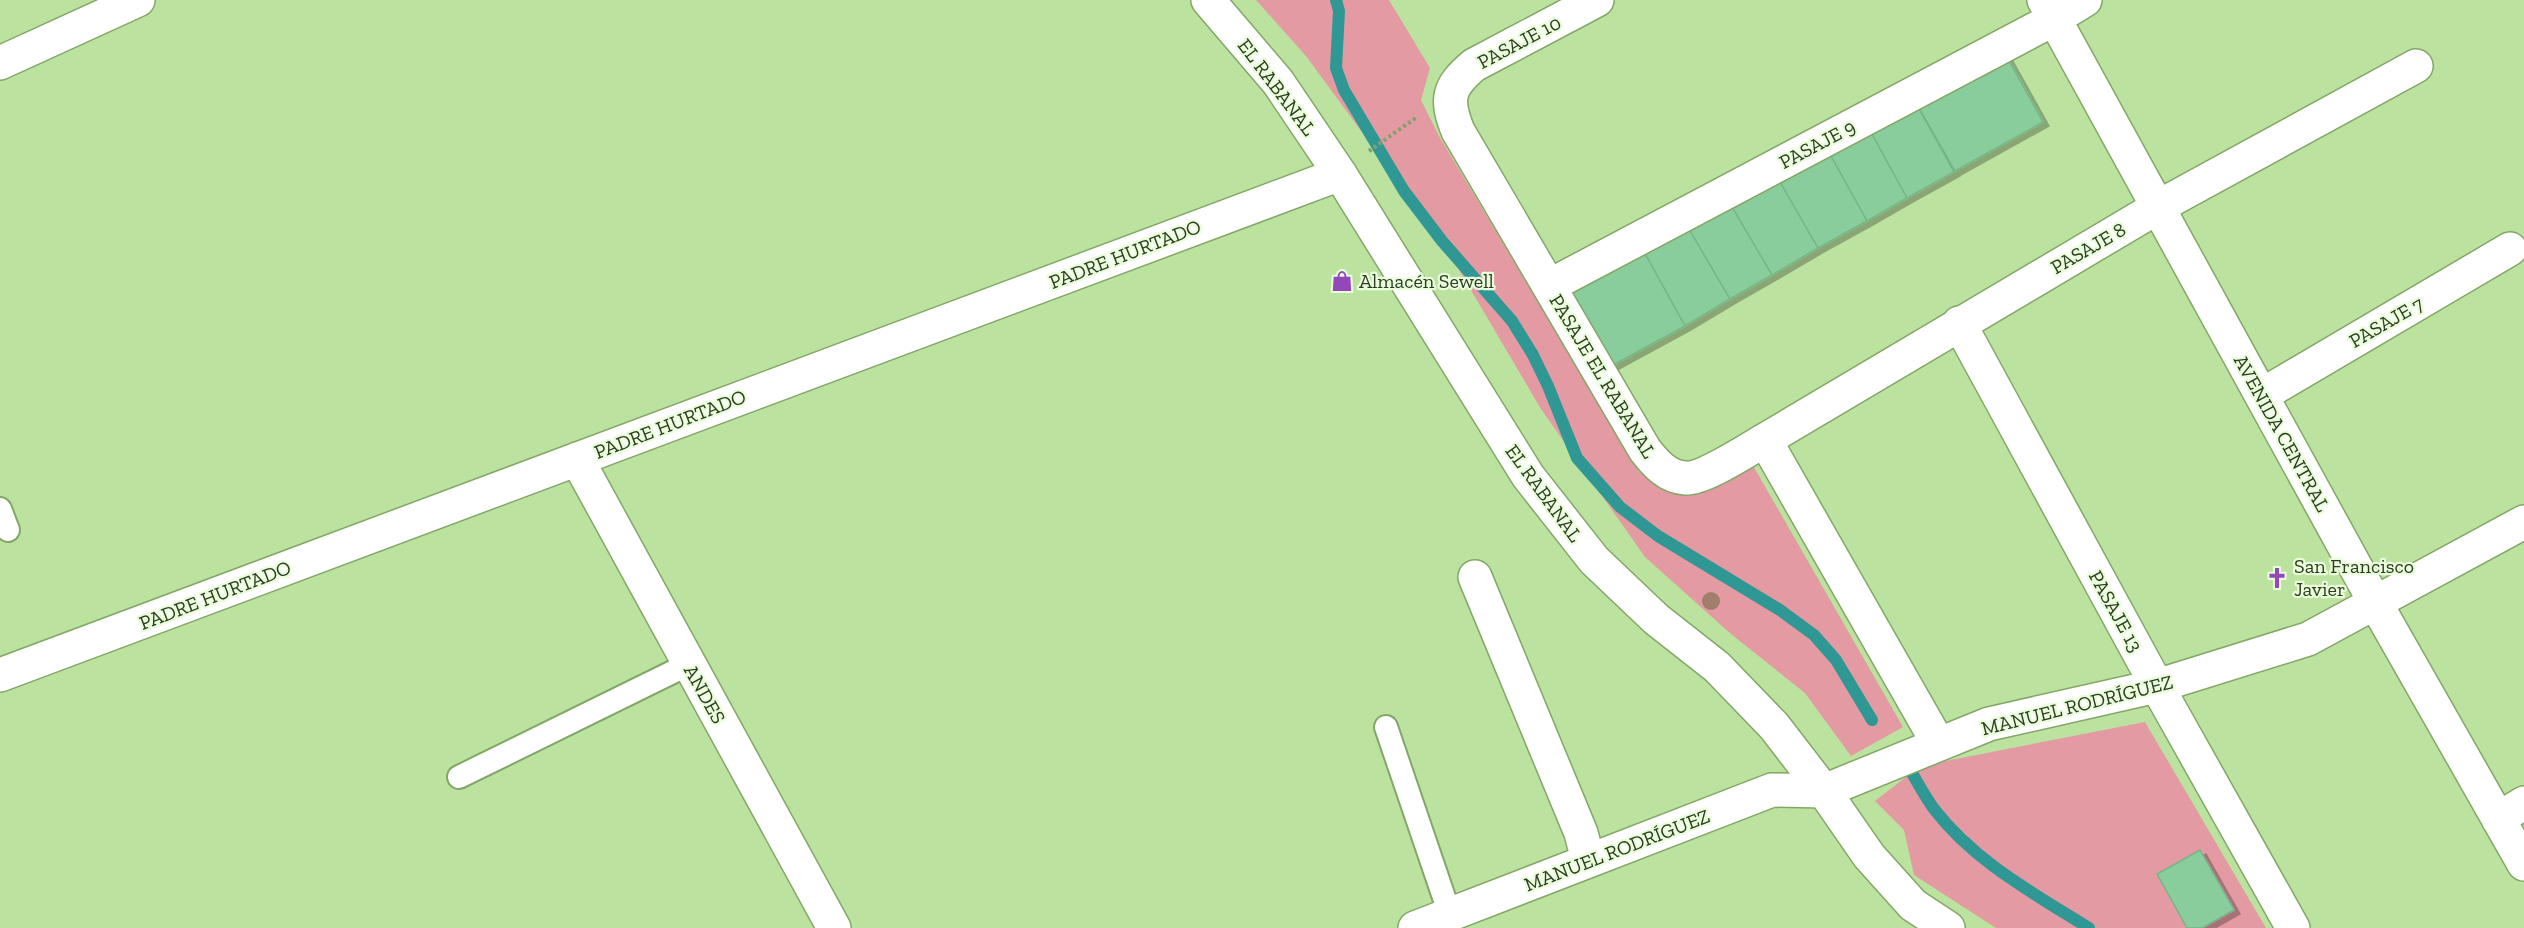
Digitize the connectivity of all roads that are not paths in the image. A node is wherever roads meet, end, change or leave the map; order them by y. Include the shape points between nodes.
1 (138, 0) edge
2 (1208, 0) edge
3 (1597, 0) edge
4 (2085, 0) edge
5 (2049, 9) edge
6 (0, 63) edge
7 (2416, 66) dead end
8 (1450, 94) joint
9 (1340, 174) junction
10 (2158, 207) junction
11 (2510, 249) dead end
12 (1549, 286) junction
13 (1959, 323) junction
14 (2262, 395) junction
15 (1765, 440) junction
16 (577, 459) junction
17 (2524, 522) edge
18 (1475, 577) dead end
19 (2376, 604) junction
20 (689, 664) junction
21 (0, 675) edge
22 (2157, 686) junction
23 (1386, 728) dead end
24 (1938, 743) junction
25 (459, 777) dead end
26 (1824, 791) junction
27 (2511, 811) edge
28 (1588, 860) junction
29 (2524, 864) edge
30 (1450, 915) junction
31 (834, 928) edge
32 (1415, 928) edge
33 (1948, 928) edge
34 (2293, 928) edge

1 - 6 street
2 - 9 street, EL RABANAL via 1278,82
3 - 8 street, PASAJE 10 via 1474,65 1459,78
4 - 5 street, PASAJE 9
5 - 10 street, AVENIDA CENTRAL
5 - 12 street, PASAJE 9
7 - 10 street, PASAJE 8
8 - 12 street, PASAJE EL RABANAL via 1458,131
9 - 16 street, PADRE HURTADO
9 - 26 street, EL RABANAL via 1535,485 1594,560 1656,619 1717,667 1774,726
10 - 13 street, PASAJE 8
10 - 14 street, AVENIDA CENTRAL
11 - 14 street, PASAJE 7
12 - 15 street, PASAJE EL RABANAL via 1645,450 1670,474 1686,479 1701,475
13 - 15 street, PASAJE 8
13 - 22 street, PASAJE 13
14 - 19 street, AVENIDA CENTRAL
15 - 24 street
16 - 20 street, ANDES
16 - 21 street, PADRE HURTADO
17 - 19 street, MANUEL RODRÍGUEZ
18 - 28 street via 1581,833
19 - 22 street, MANUEL RODRÍGUEZ via 2308,639
19 - 27 street, AVENIDA CENTRAL
20 - 25 lane
20 - 31 street, ANDES
22 - 24 street, MANUEL RODRÍGUEZ via 1989,724
22 - 34 street, PASAJE 13
23 - 30 lane
24 - 26 street, MANUEL RODRÍGUEZ
26 - 28 street, MANUEL RODRÍGUEZ via 1772,790
26 - 33 street, EL RABANAL via 1869,856 1913,905
27 - 29 street, AVENIDA CENTRAL
28 - 30 street, MANUEL RODRÍGUEZ
30 - 32 street, MANUEL RODRÍGUEZ

